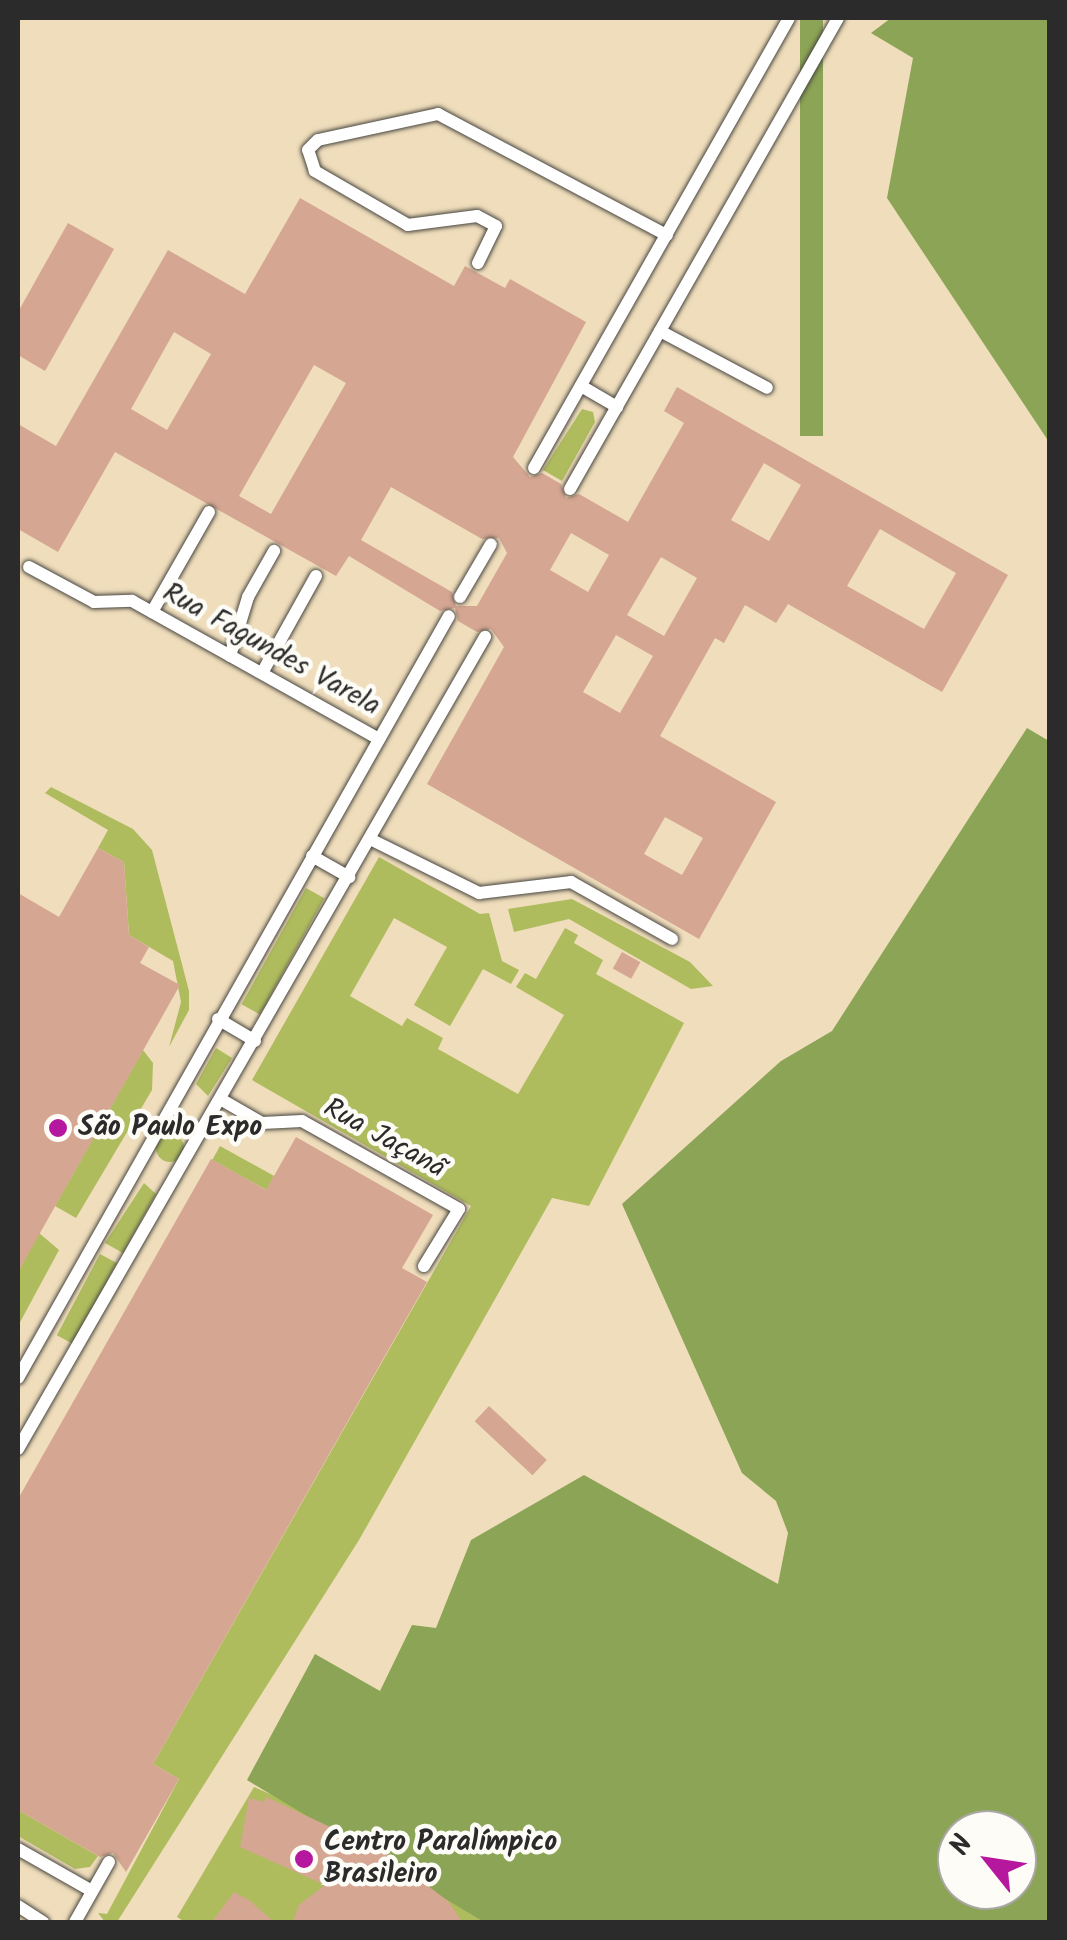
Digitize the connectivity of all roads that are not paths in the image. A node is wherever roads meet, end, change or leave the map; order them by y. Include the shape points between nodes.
1 (789, 18) edge
2 (838, 18) edge
3 (667, 235) junction
4 (478, 263) dead end
5 (660, 332) junction
6 (580, 386) junction
7 (767, 388) dead end
8 (617, 407) junction
9 (534, 468) dead end
10 (570, 489) dead end
11 (209, 512) dead end
12 (490, 544) dead end
13 (274, 551) dead end
14 (29, 567) dead end
15 (316, 576) dead end
16 (460, 597) dead end
17 (146, 608) junction
18 (450, 616) dead end
19 (486, 637) dead end
20 (230, 656) junction
21 (262, 673) junction
22 (379, 739) junction
23 (370, 839) junction
24 (312, 856) junction
25 (348, 876) junction
26 (672, 939) dead end
27 (218, 1019) junction
28 (255, 1041) junction
29 (222, 1100) junction
30 (424, 1266) dead end
31 (18, 1378) edge
32 (18, 1448) edge
33 (18, 1849) edge
34 (109, 1862) dead end
35 (92, 1891) junction
36 (18, 1906) edge
37 (43, 1922) edge
38 (75, 1922) edge

1 - 3 lane
2 - 5 lane
3 - 4 lane via 438,114 318,140 308,150 315,171 408,225 477,216 496,226
3 - 6 lane
5 - 7 lane
5 - 8 lane
6 - 8 lane
6 - 9 lane
8 - 10 lane
11 - 17 lane
12 - 16 lane
13 - 20 lane via 249,594
14 - 17 lane via 94,602 127,599
15 - 21 lane
17 - 20 lane, Rua Fagundes Varela
18 - 22 lane
19 - 23 lane
20 - 21 lane, Rua Fagundes Varela
21 - 22 lane, Rua Fagundes Varela
22 - 24 lane
23 - 25 lane
23 - 26 lane via 479,893 571,882
24 - 25 lane
24 - 27 lane
25 - 28 lane
27 - 28 lane
27 - 31 lane
28 - 29 lane
29 - 30 lane, Rua Jaçanã via 262,1123 302,1121 459,1210
29 - 32 lane
33 - 35 lane
34 - 35 lane
35 - 38 lane
36 - 37 lane

